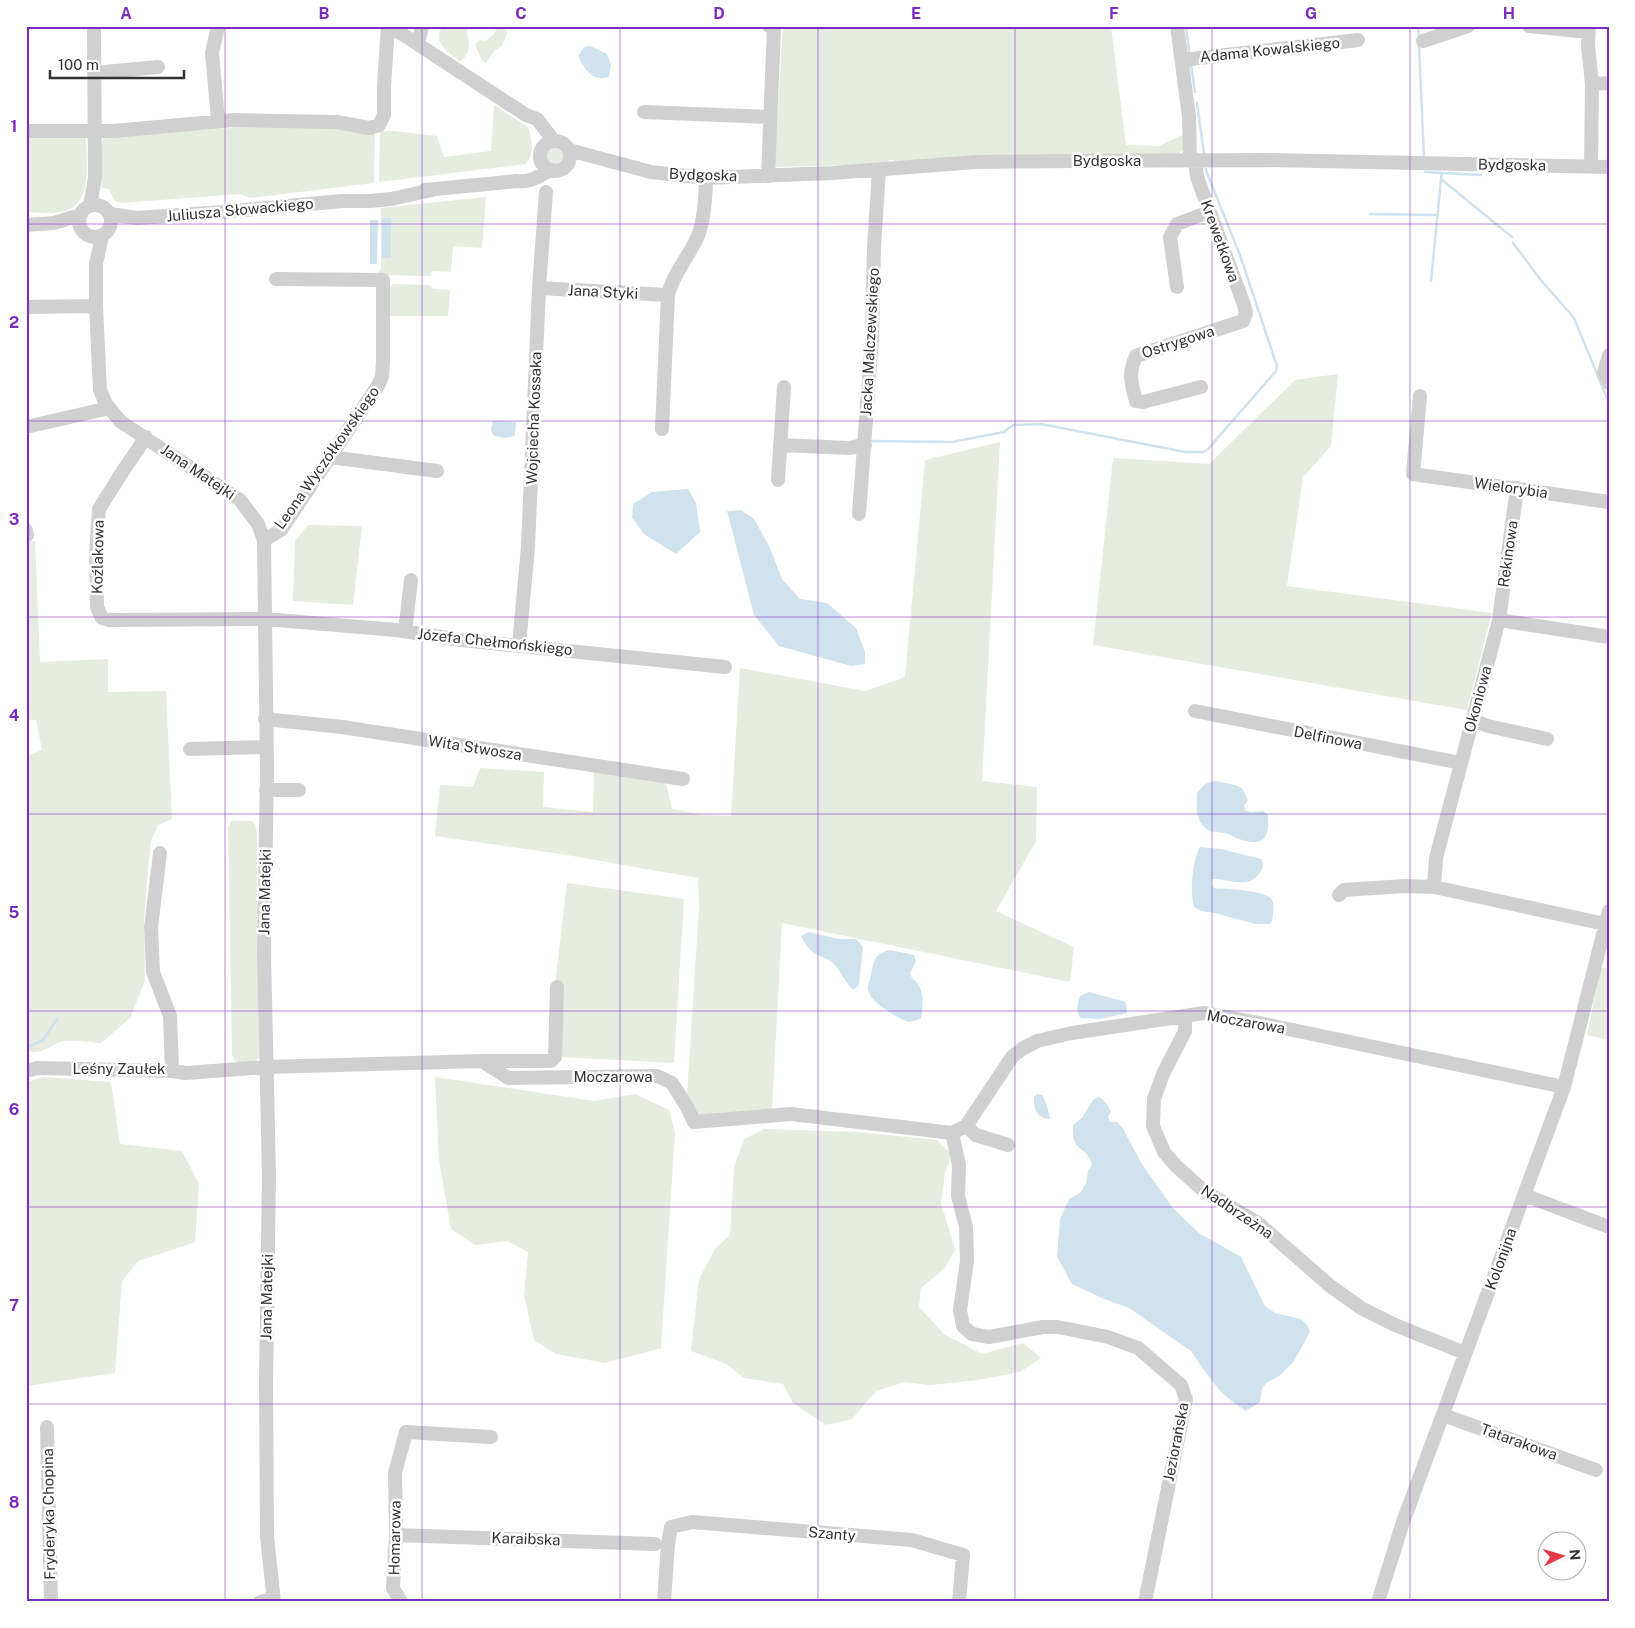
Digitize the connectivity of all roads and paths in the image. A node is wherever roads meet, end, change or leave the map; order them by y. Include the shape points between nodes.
1 (94, 26) edge
2 (218, 26) edge
3 (389, 26) edge
4 (422, 26) edge
5 (769, 26) edge
6 (1177, 26) edge
7 (1468, 26) edge
8 (1529, 26) edge
9 (774, 27) edge
10 (1588, 29) edge
11 (1358, 40) dead end
12 (1423, 41) dead end
13 (418, 44) junction
14 (1182, 60) junction
15 (158, 67) dead end
16 (95, 73) junction
17 (1609, 83) edge
18 (1592, 84) junction
19 (644, 112) dead end
20 (770, 117) junction
21 (218, 120) junction
22 (26, 131) edge
23 (94, 131) junction
24 (546, 149) junction
25 (568, 157) junction
26 (1192, 160) junction
27 (1591, 167) junction
28 (1609, 167) edge
29 (552, 170) junction
30 (878, 170) junction
31 (768, 176) junction
32 (706, 178) junction
33 (517, 181) junction
34 (546, 192) dead end
35 (1209, 212) junction
36 (96, 221) junction
37 (26, 225) edge
38 (276, 279) dead end
39 (1177, 287) dead end
40 (539, 288) junction
41 (668, 295) junction
42 (96, 306) junction
43 (26, 308) edge
44 (1243, 321) joint
45 (1609, 356) edge
46 (1609, 383) edge
47 (1201, 387) dead end
48 (784, 388) dead end
49 (1420, 396) dead end
50 (109, 408) junction
51 (26, 428) edge
52 (662, 429) dead end
53 (146, 437) junction
54 (780, 444) junction
55 (865, 445) junction
56 (330, 457) junction
57 (437, 471) dead end
58 (778, 480) dead end
59 (1517, 488) junction
60 (1609, 502) edge
61 (859, 514) dead end
62 (264, 540) junction
63 (410, 580) dead end
64 (265, 619) junction
65 (1498, 620) junction
66 (405, 632) junction
67 (1609, 637) edge
68 (519, 645) junction
69 (726, 667) dead end
70 (1195, 711) dead end
71 (266, 719) junction
72 (1472, 720) junction
73 (1547, 739) dead end
74 (266, 747) junction
75 (190, 749) dead end
76 (1461, 763) junction
77 (683, 779) dead end
78 (266, 790) junction
79 (299, 790) dead end
80 (160, 853) dead end
81 (1434, 887) junction
82 (1338, 895) dead end
83 (1607, 917) edge
84 (558, 987) dead end
85 (1186, 1016) junction
86 (482, 1061) junction
87 (267, 1067) junction
88 (26, 1070) edge
89 (172, 1071) junction
90 (1564, 1087) junction
91 (966, 1126) junction
92 (952, 1133) junction
93 (1008, 1145) dead end
94 (1524, 1195) junction
95 (1609, 1227) edge
96 (1465, 1353) junction
97 (1442, 1415) junction
98 (47, 1427) dead end
99 (491, 1436) dead end
100 (1596, 1470) dead end
101 (396, 1535) junction
102 (661, 1544) junction
103 (269, 1601) edge
104 (51, 1602) edge
105 (401, 1602) edge
106 (664, 1602) edge
107 (959, 1602) edge
108 (1145, 1602) edge
109 (1378, 1602) edge

1 - 16 street, Jana Matejki
2 - 21 street via 212,53
3 - 13 street
3 - 21 street via 384,116 379,125 370,128 336,122
4 - 13 street
5 - 9 street
6 - 14 street, Krewetkowa
7 - 12 street
8 - 10 street
9 - 20 street
10 - 18 street
11 - 14 street, Adama Kowalskiego
13 - 24 street via 526,115
14 - 26 street, Krewetkowa
15 - 16 street
16 - 23 street, Jana Matejki
17 - 18 street
18 - 27 street
19 - 20 street
20 - 31 street
21 - 23 street
22 - 23 street
23 - 36 street, Jana Matejki via 95,178 100,192
24 - 25 street via 563,143
24 - 29 street via 543,165
24 - 33 street via 533,169
25 - 29 street via 562,169
25 - 32 street, Bydgoska
26 - 27 street, Bydgoska
26 - 30 street, Bydgoska via 976,162
26 - 35 street, Krewetkowa
27 - 28 street, Bydgoska
29 - 33 street, Juliusza Słowackiego via 531,181
30 - 31 street, Bydgoska
30 - 55 street, Jacka Malczewskiego
31 - 32 street, Bydgoska
32 - 41 street via 698,234
33 - 36 street, Juliusza Słowackiego via 377,192 342,201 137,218 124,225
34 - 40 street, Wojciecha Kossaka
35 - 39 street via 1177,224 1170,237
35 - 44 street, Krewetkowa via 1244,305
36 - 37 street, Juliusza Słowackiego
36 - 42 street, Jana Matejki via 92,250 96,264
38 - 56 street, Leona Wyczółkowskiego via 383,280 382,376
40 - 41 street, Jana Styki
40 - 68 street, Wojciecha Kossaka via 528,547
41 - 52 street
42 - 43 street
42 - 50 street, Jana Matejki via 100,390
44 - 47 street, Ostrygowa via 1136,356 1130,368 1136,401
45 - 46 street via 1604,372
48 - 54 street
49 - 59 street, Wielorybia via 1413,474
50 - 51 street
50 - 53 street, Jana Matejki via 121,422
53 - 62 street, Jana Matejki via 240,500 258,524
53 - 64 street, Koźlakowa via 99,510 97,607 102,618
54 - 55 street via 849,448
54 - 58 street
55 - 61 street, Jacka Malczewskiego
56 - 57 street
56 - 62 street, Leona Wyczółkowskiego via 281,530
59 - 60 street, Wielorybia
59 - 65 street, Rekinowa
62 - 64 street, Jana Matejki
63 - 66 street
64 - 66 street, Józefa Chełmońskiego
64 - 71 street, Jana Matejki
65 - 67 street
65 - 72 street, Okoniowa
66 - 68 street, Józefa Chełmońskiego
68 - 69 street, Józefa Chełmońskiego
70 - 76 street, Delfinowa
71 - 74 street, Jana Matejki
71 - 77 street, Wita Stwosza via 342,727
72 - 73 street
72 - 76 street, Okoniowa
74 - 75 street
74 - 78 street, Jana Matejki
76 - 81 street, Okoniowa via 1436,858
78 - 79 street
78 - 87 street, Jana Matejki via 264,953
80 - 89 street, Leśny Zaułek via 151,927 153,972 170,1016
81 - 82 street via 1344,890
81 - 83 street
83 - 90 street, Kolonijna
84 - 86 street via 555,1057 551,1060
85 - 90 street, Moczarowa via 1204,1013 1226,1016
85 - 91 street, Moczarowa via 1037,1041 1012,1057
85 - 96 street, Nadbrzeżna via 1185,1031 1162,1074 1154,1099 1153,1126 1164,1152 1204,1191 1258,1223 1329,1285 1361,1308
86 - 87 street
86 - 92 street, Moczarowa via 508,1078 657,1076 672,1083 694,1122 791,1114
87 - 89 street via 186,1073
87 - 103 street, Jana Matejki
88 - 89 street, Leśny Zaułek
90 - 94 street, Kolonijna
91 - 92 street, Moczarowa
91 - 93 street via 976,1135
92 - 108 street, Jeziorańska via 959,1165 958,1196 966,1227 967,1261 960,1310 962,1326 972,1334 989,1337 1058,1327 1108,1337 1138,1348 1181,1385 1186,1399
94 - 95 street
94 - 96 street, Kolonijna
96 - 97 street, Kolonijna
97 - 100 street, Tatarakowa
97 - 109 street, Kolonijna
98 - 104 street, Fryderyka Chopina
99 - 101 street, Homarowa via 406,1432 395,1472
101 - 102 street, Karaibska
101 - 105 street, Homarowa via 393,1588
102 - 106 street
102 - 107 street, Szanty via 671,1527 692,1522 912,1540 963,1555

